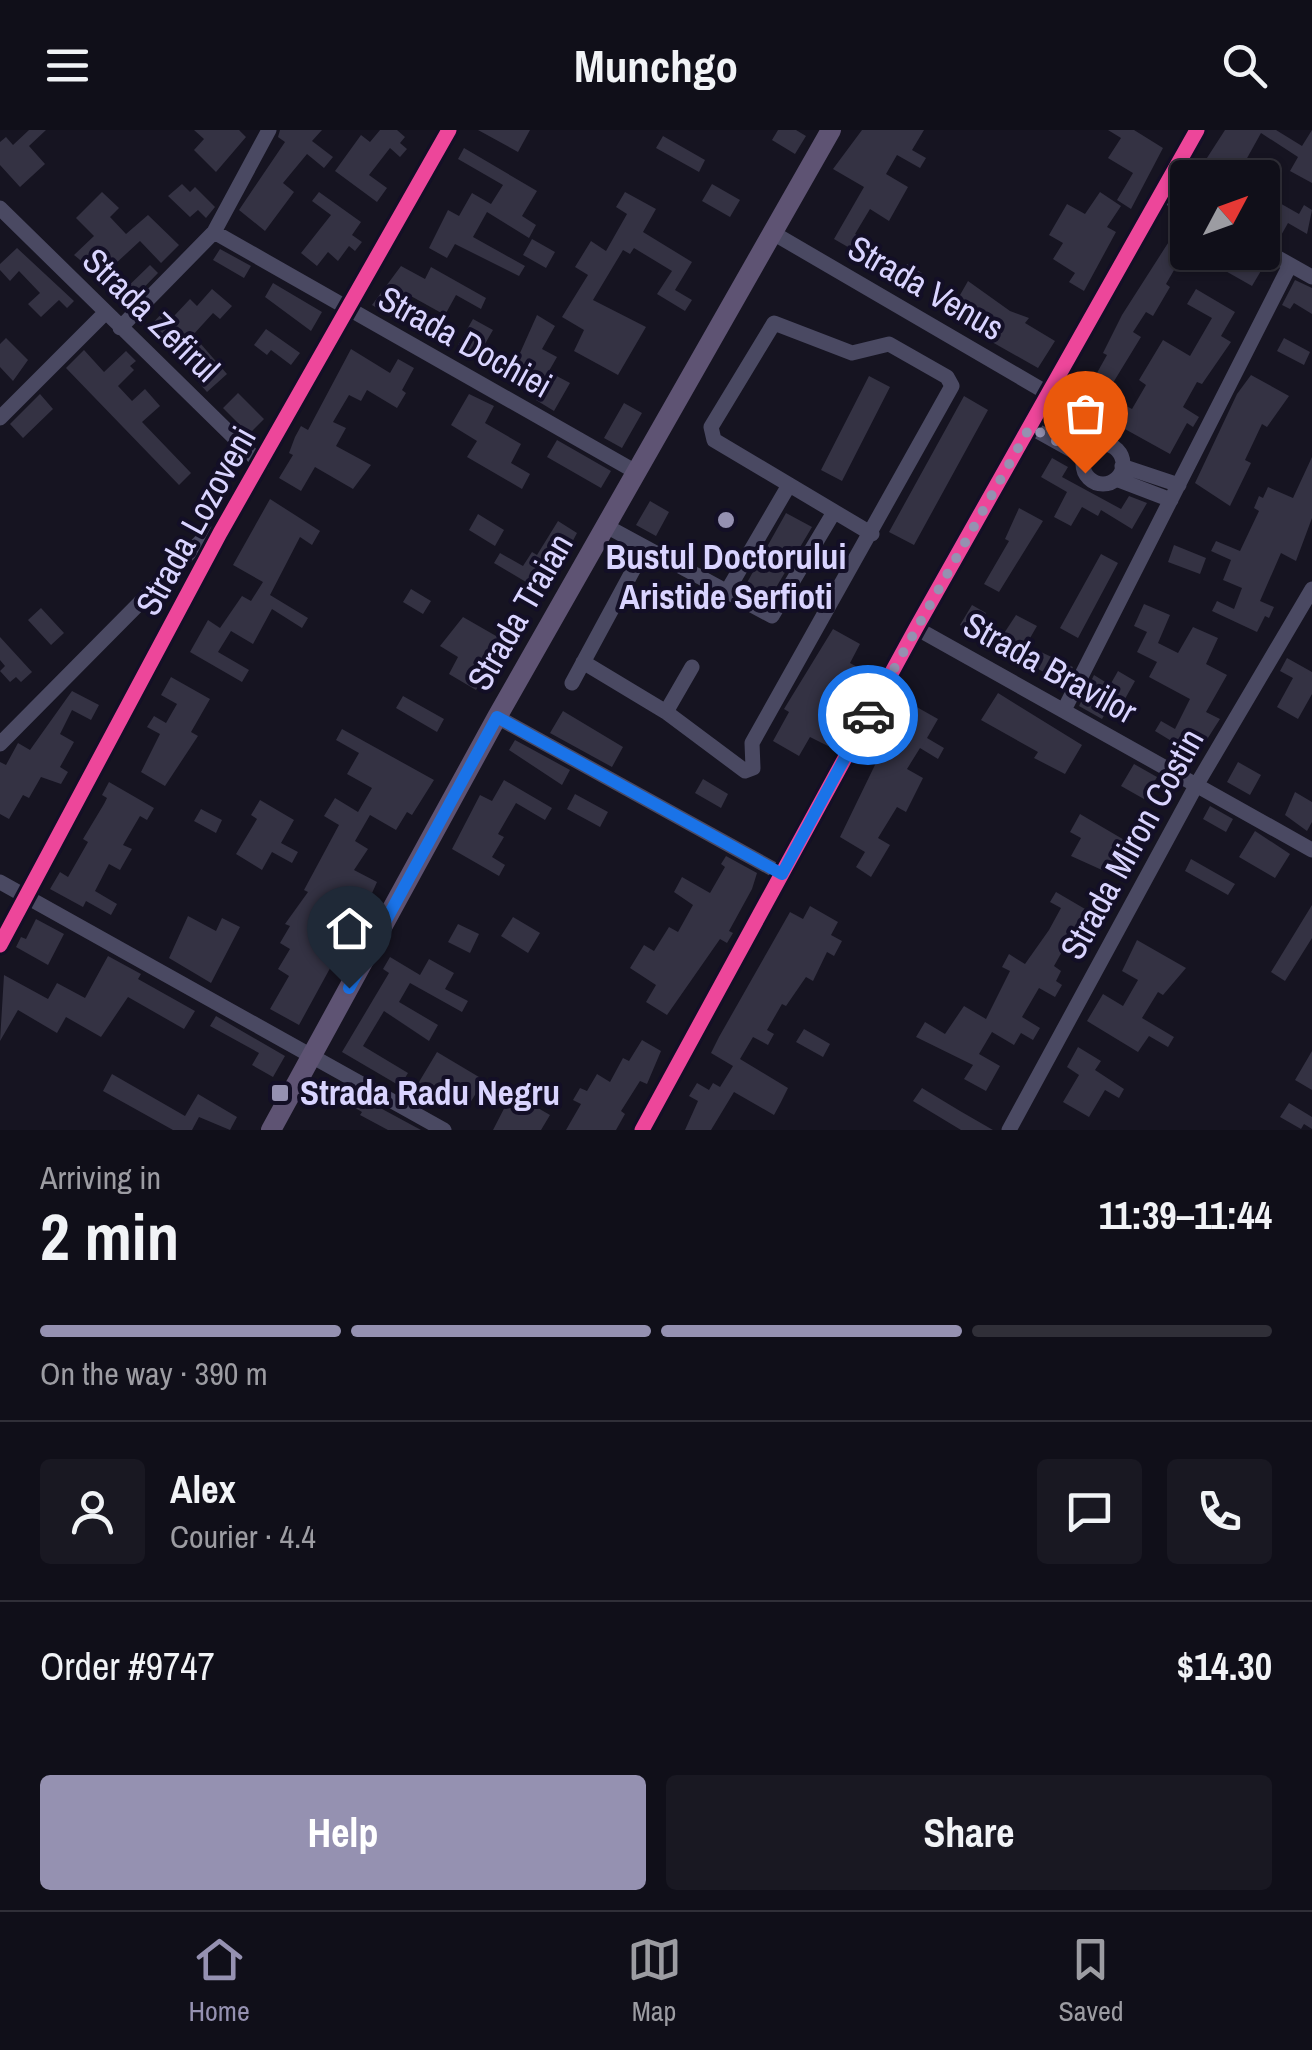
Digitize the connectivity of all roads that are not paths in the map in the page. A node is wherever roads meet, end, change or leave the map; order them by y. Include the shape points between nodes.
1 (270, 130) edge
2 (449, 130) edge
3 (831, 130) edge
4 (1197, 130) edge
5 (1160, 193) junction
6 (1170, 198) edge
7 (0, 208) edge
8 (214, 232) junction
9 (772, 233) junction
10 (1280, 260) edge
11 (1290, 265) junction
12 (1312, 277) edge
13 (350, 312) junction
14 (105, 313) junction
15 (120, 328) junction
16 (1049, 394) junction
17 (0, 418) edge
18 (1030, 427) junction
19 (1084, 456) junction
20 (262, 465) junction
21 (636, 472) junction
22 (1119, 472) junction
23 (788, 485) junction
24 (1175, 493) junction
25 (834, 512) junction
26 (606, 526) junction
27 (220, 533) junction
28 (872, 534) junction
29 (645, 548) junction
30 (1312, 590) edge
31 (726, 593) junction
32 (916, 628) junction
33 (583, 662) junction
34 (692, 668) dead end
35 (572, 683) dead end
36 (1064, 710) junction
37 (666, 712) junction
38 (497, 717) junction
39 (0, 744) edge
40 (1197, 784) junction
41 (1312, 850) edge
42 (782, 874) junction
43 (0, 882) edge
44 (27, 897) junction
45 (0, 945) edge
46 (312, 1054) junction
47 (270, 1130) edge
48 (444, 1130) edge
49 (642, 1130) edge
50 (1009, 1130) edge

1 - 8 street
2 - 13 street, Strada Lozoveni
3 - 9 main road, Strada Traian
4 - 5 street
5 - 6 street
5 - 16 street
7 - 14 street, Strada Zefirul
8 - 13 street, Strada Dochiei
8 - 15 street
9 - 16 street, Strada Venus
9 - 21 main road, Strada Traian
10 - 11 street
11 - 12 street
11 - 24 street
13 - 20 street, Strada Lozoveni
13 - 21 street, Strada Dochiei
14 - 15 street, Strada Zefirul
14 - 17 street
15 - 20 street, Strada Zefirul
16 - 18 street
18 - 19 street
18 - 32 street
19 - 22 street via 1089,479 1101,484
19 - 22 street via 1106,445 1117,451
20 - 27 street, Strada Lozoveni
21 - 26 main road, Strada Traian
22 - 24 street
23 - 25 street
23 - 28 street via 714,440 710,427 774,323 852,353 889,344 948,377 952,386
23 - 31 street
24 - 36 street
25 - 28 street
25 - 31 street via 776,614 767,616
26 - 29 street
26 - 38 main road, Strada Traian
27 - 39 street via 207,535
27 - 44 street, Strada Lozoveni
28 - 37 street via 752,742 753,768 745,771
29 - 31 street
29 - 33 street
30 - 40 street, Strada Miron Costin
32 - 36 street, Strada Bravilor
32 - 42 street
33 - 35 street
33 - 37 street
34 - 37 street
36 - 40 street, Strada Bravilor
38 - 42 street
38 - 46 main road, Strada Traian
40 - 41 street, Strada Bravilor
40 - 50 street, Strada Miron Costin
42 - 49 street
43 - 44 street
44 - 45 street, Strada Lozoveni
44 - 46 street
46 - 47 main road, Strada Traian
46 - 48 street

